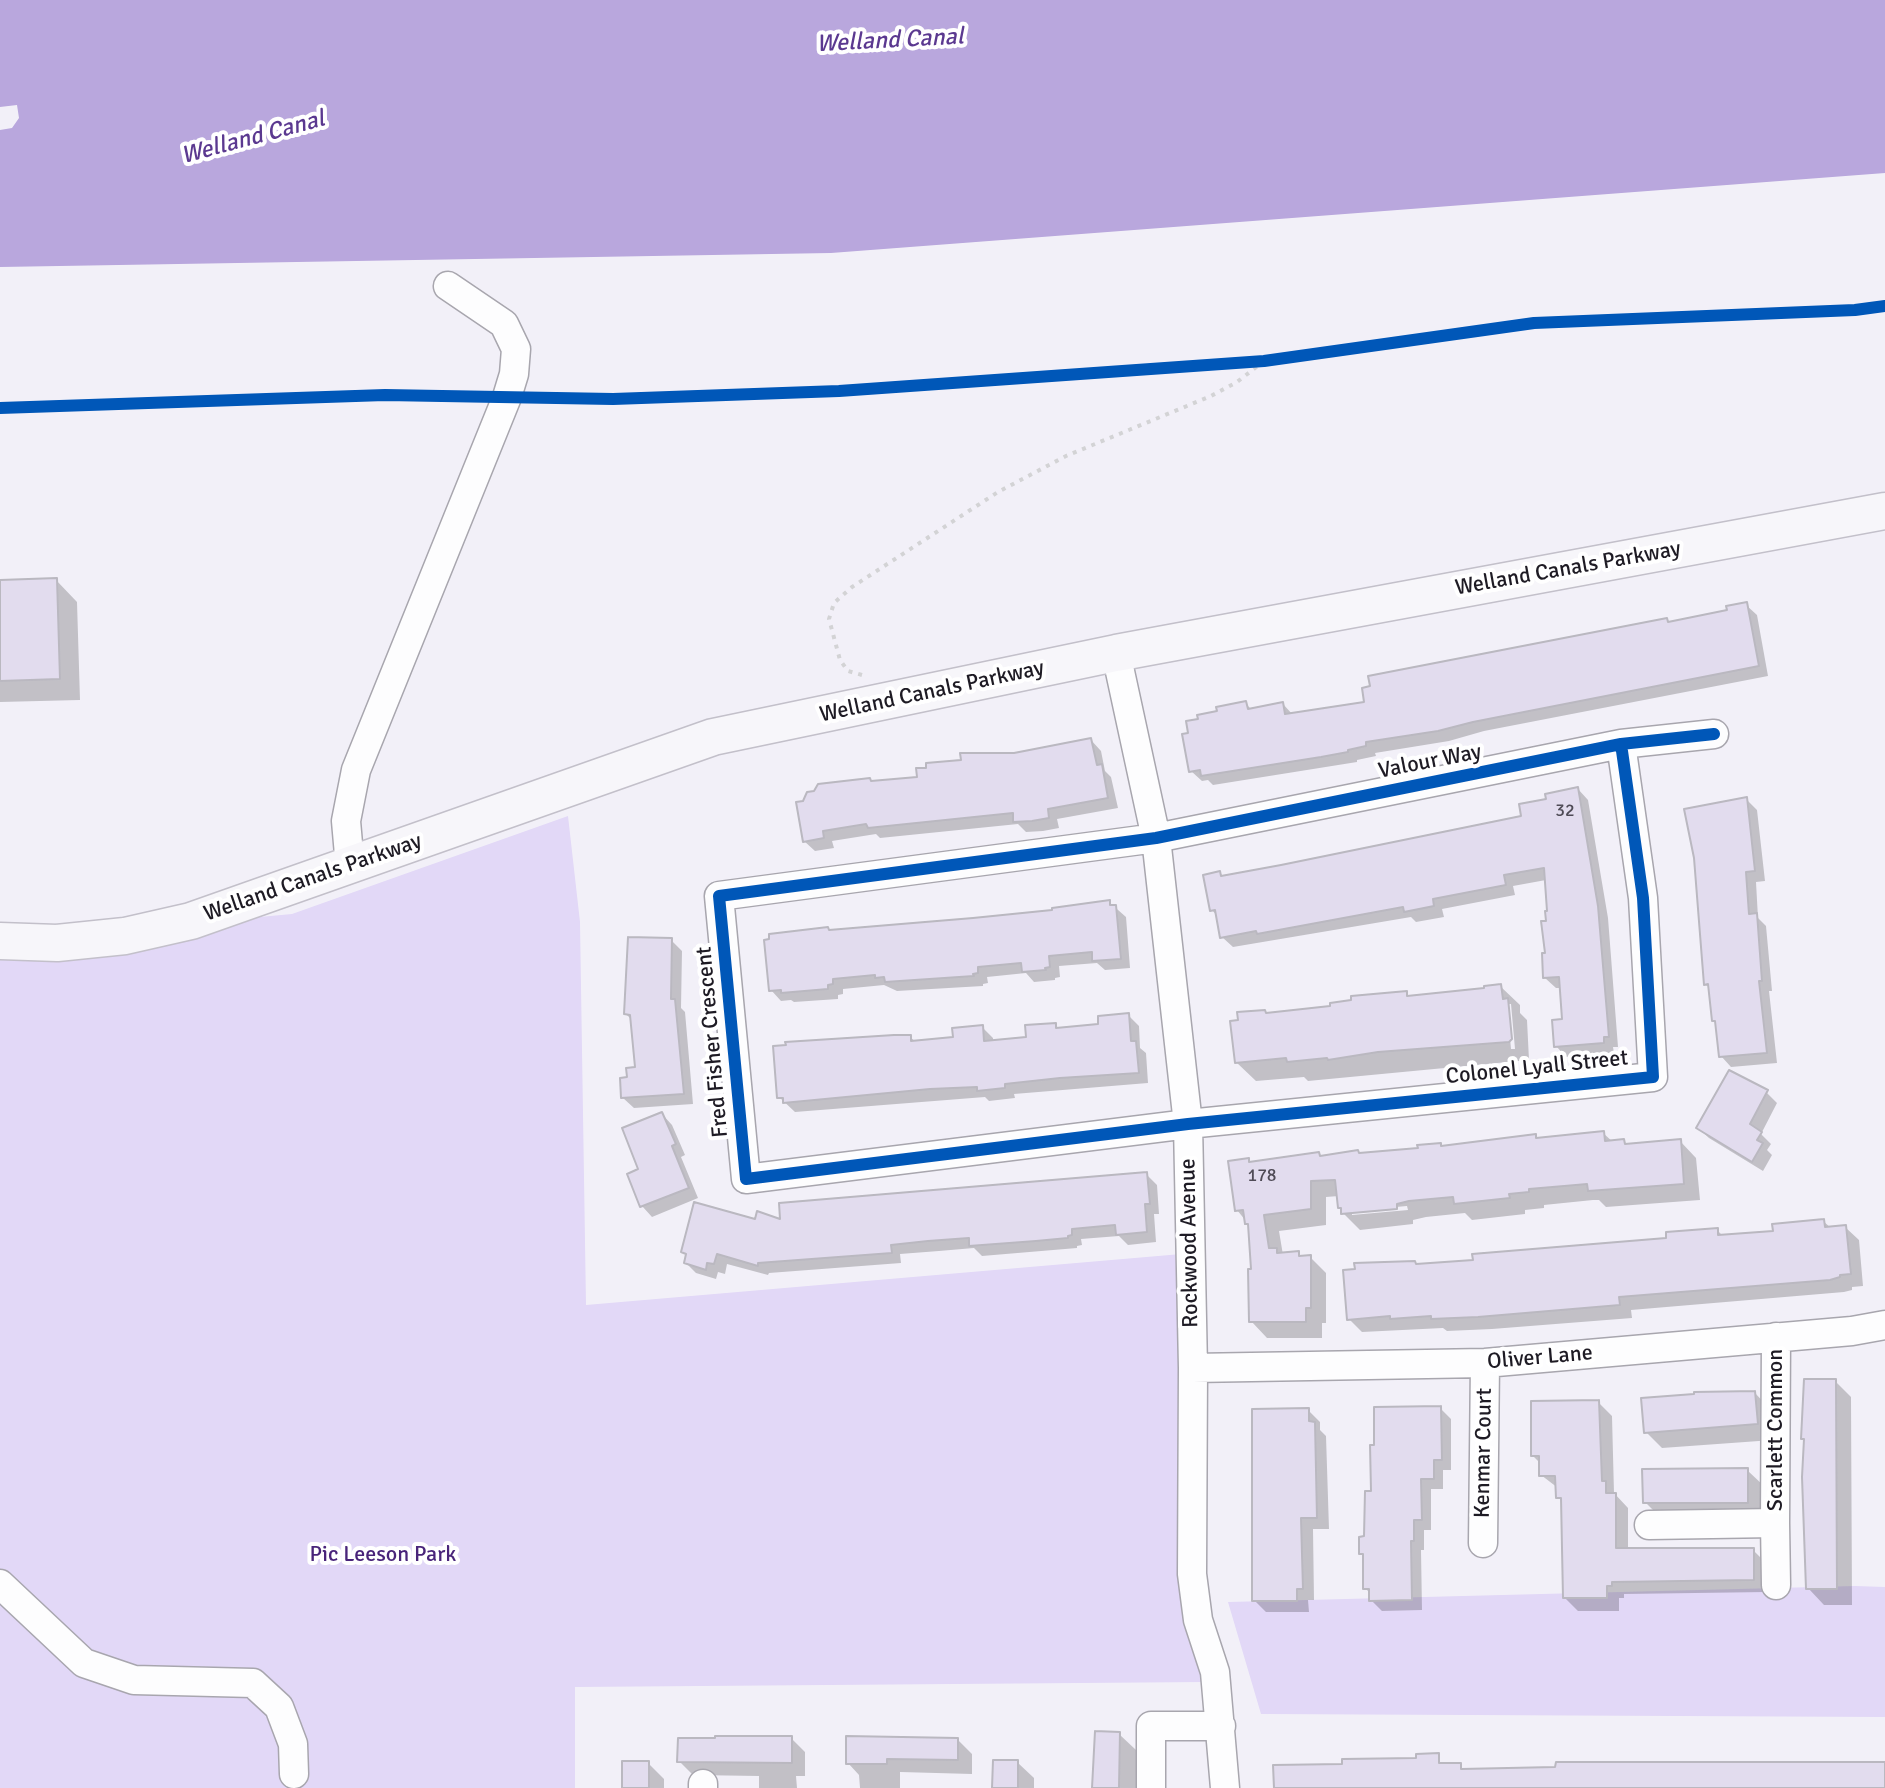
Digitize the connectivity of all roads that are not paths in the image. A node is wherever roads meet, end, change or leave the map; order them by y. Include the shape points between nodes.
1 (448, 286) dead end
2 (1885, 511) edge
3 (1116, 653) junction
4 (1714, 734) dead end
5 (1621, 744) junction
6 (1156, 838) junction
7 (350, 866) junction
8 (0, 941) edge
9 (1188, 1124) junction
10 (1885, 1325) edge
11 (1776, 1337) junction
12 (1485, 1363) junction
13 (1193, 1368) junction
14 (1775, 1523) junction
15 (1649, 1525) dead end
16 (1483, 1543) dead end
17 (0, 1584) edge
18 (1776, 1585) dead end
19 (1221, 1726) junction
20 (294, 1774) dead end
21 (1151, 1788) edge
22 (1225, 1788) edge

1 - 7 street via 504,324 516,349 514,374 356,770 346,821
2 - 3 main road, Welland Canals Parkway
3 - 6 street, Rockwood Avenue
3 - 7 main road, Welland Canals Parkway via 713,737
4 - 5 street, Valour Way
5 - 6 street, Valour Way
5 - 9 street, Colonel Lyall Street via 1643,898 1653,1077
6 - 9 street, Rockwood Avenue
6 - 9 street, Fred Fisher Crescent via 719,896 746,1179
7 - 8 main road, Welland Canals Parkway via 191,921 125,936 57,943
9 - 13 street, Rockwood Avenue
10 - 11 street, Oliver Lane
11 - 12 street, Oliver Lane
11 - 14 street, Scarlett Common
12 - 13 street, Oliver Lane
12 - 16 street, Kenmar Court
13 - 19 street, Rockwood Avenue via 1192,1574 1198,1620 1215,1672
14 - 15 street, Scarlett Common
14 - 18 street, Scarlett Common
17 - 20 street via 84,1663 134,1680 253,1683 279,1707 293,1744
19 - 21 street via 1151,1726
19 - 22 street, Rockwood Avenue

